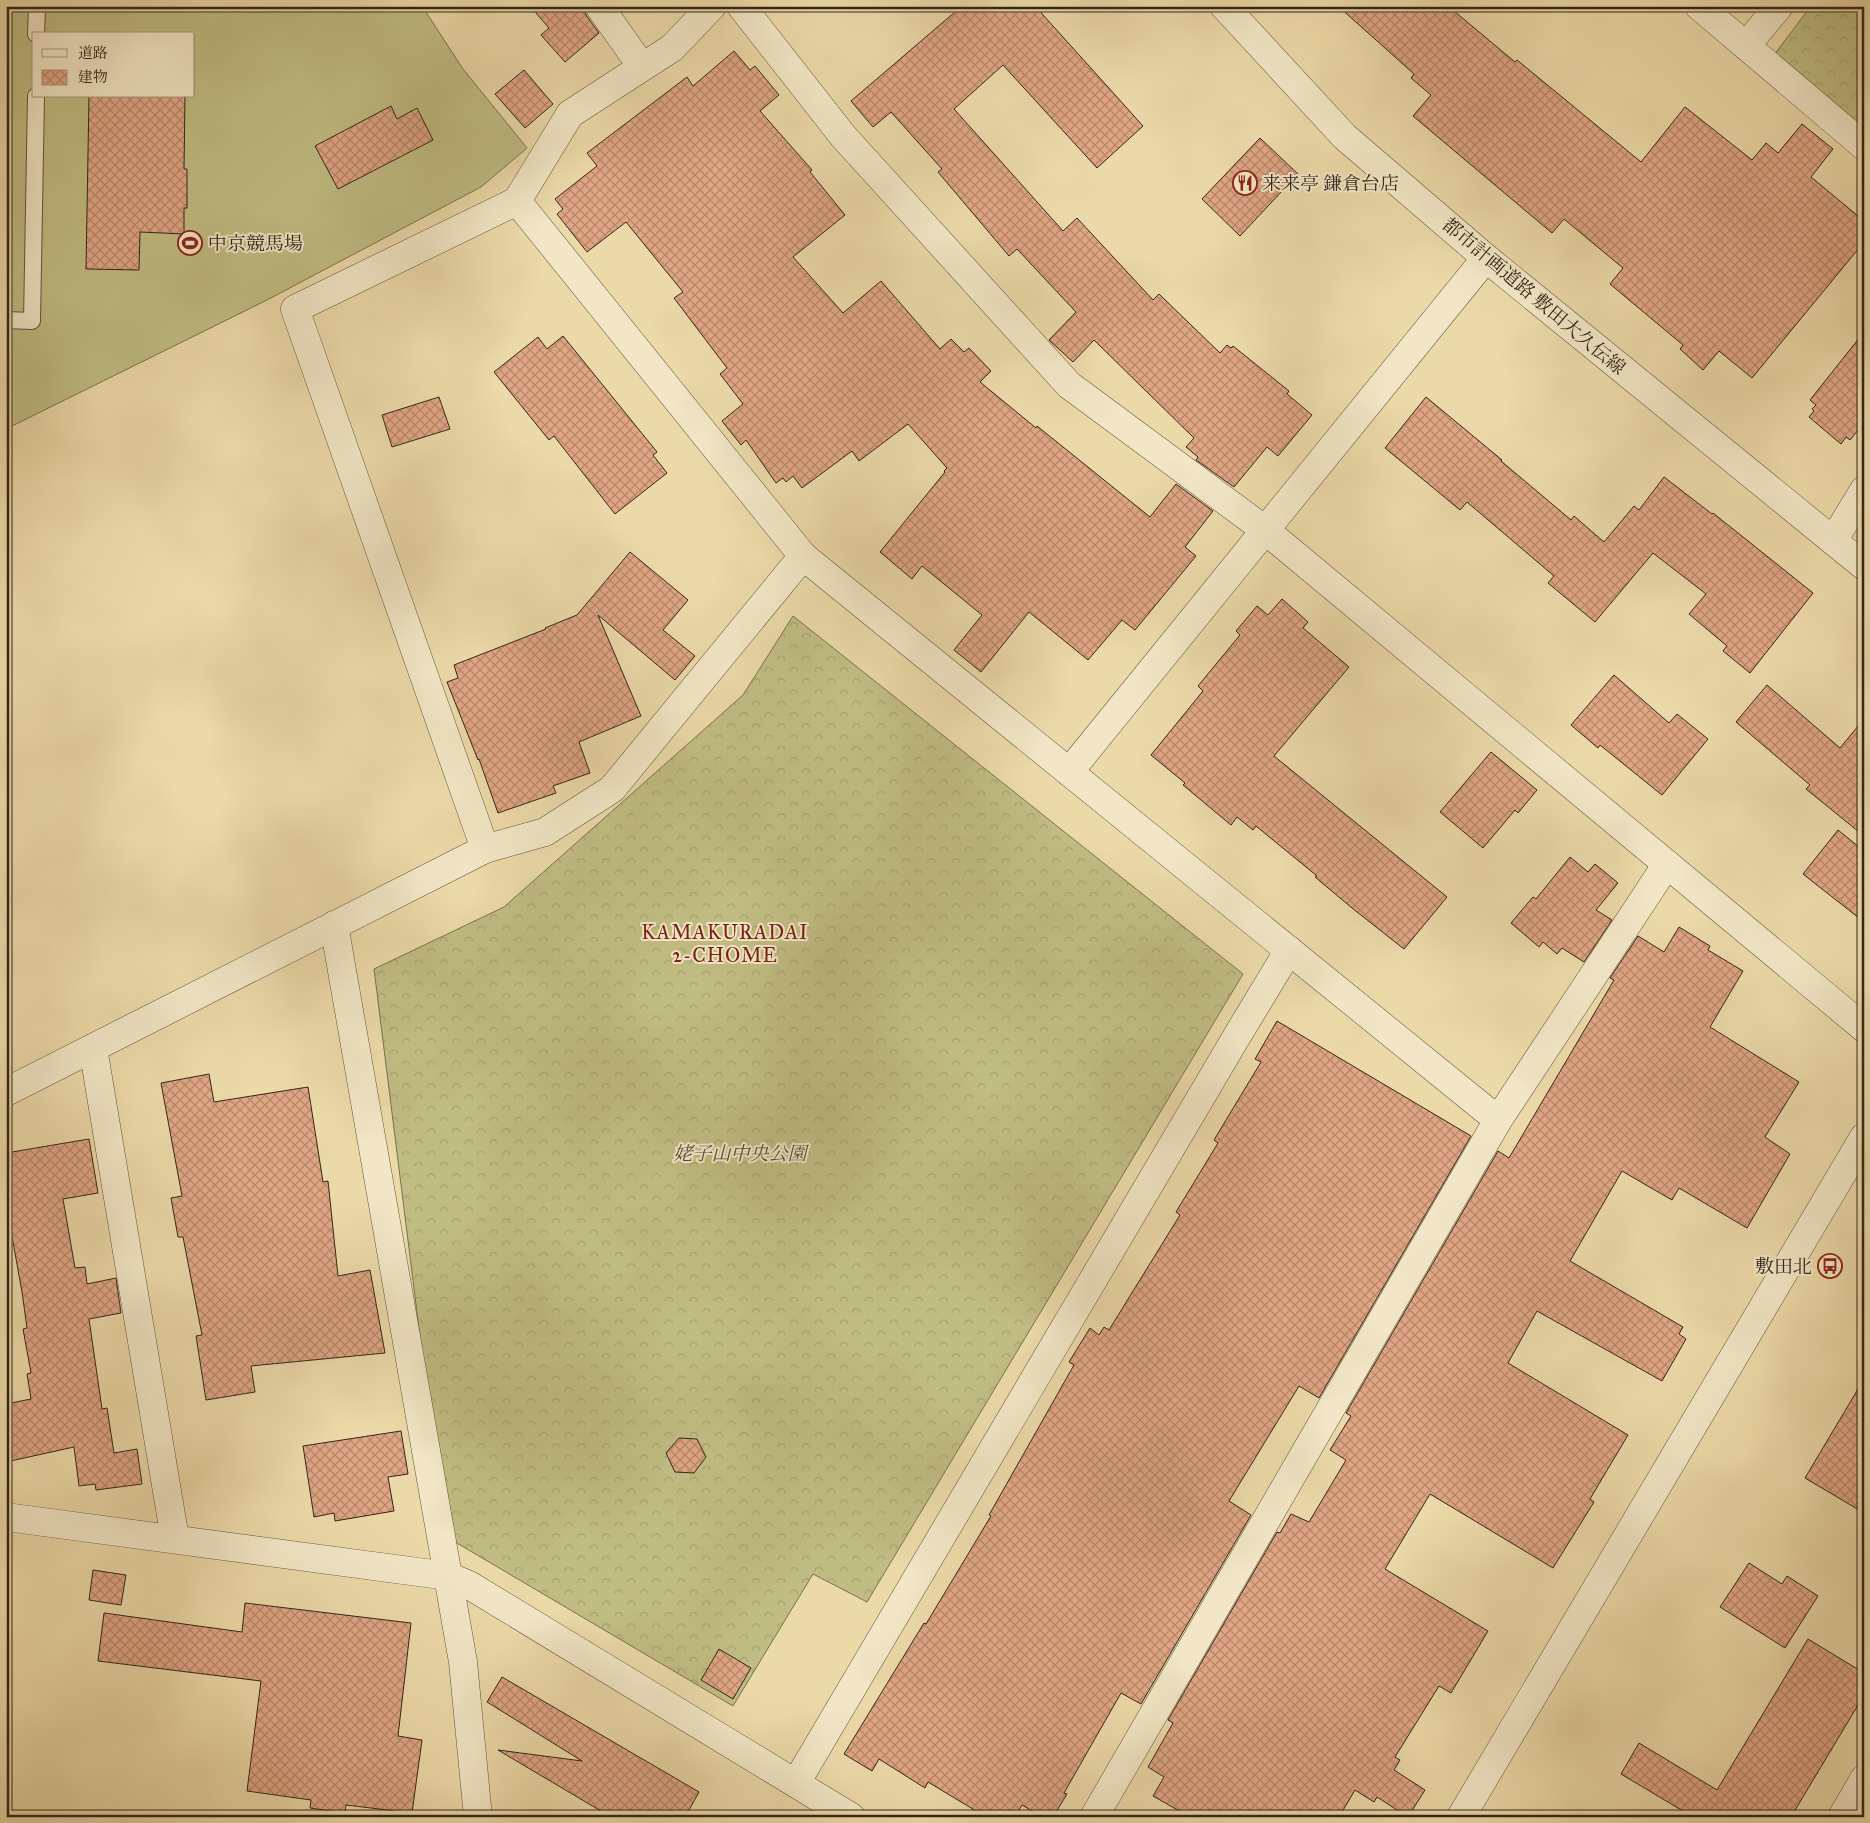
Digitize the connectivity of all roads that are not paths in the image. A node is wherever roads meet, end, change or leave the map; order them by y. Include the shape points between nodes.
1 (37, 6) edge
2 (599, 6) edge
3 (712, 6) edge
4 (741, 6) edge
5 (1224, 6) edge
6 (1699, 6) edge
7 (1779, 6) edge
8 (36, 32) edge
9 (1746, 46) junction
10 (642, 67) junction
11 (36, 98) edge
12 (1864, 146) edge
13 (517, 201) junction
14 (1486, 258) junction
15 (6, 320) edge
16 (1864, 490) edge
17 (1266, 530) junction
18 (1833, 541) junction
19 (803, 556) junction
20 (1864, 566) edge
21 (1069, 772) junction
22 (485, 849) junction
23 (1667, 864) junction
24 (334, 925) junction
25 (1289, 950) junction
26 (1864, 1028) edge
27 (93, 1048) junction
28 (6, 1092) edge
29 (1498, 1120) junction
30 (1864, 1137) edge
31 (6, 1517) edge
32 (175, 1539) junction
33 (448, 1576) junction
34 (1864, 1779) edge
35 (796, 1784) junction
36 (1845, 1816) edge
37 (478, 1817) edge
38 (851, 1817) edge
39 (1094, 1817) edge
40 (1461, 1817) edge

1 - 8 lane
2 - 10 street
3 - 10 street via 672,48
4 - 17 street via 843,136 1069,385
5 - 14 street, 都市計画道路 敷田大久伝線 via 1345,137
6 - 9 street
7 - 9 street
9 - 12 street
10 - 13 street via 570,114
11 - 15 lane via 32,321
13 - 19 street
13 - 22 street via 295,309
14 - 17 street
14 - 18 street, 都市計画道路 敷田大久伝線
16 - 18 street
17 - 21 street
17 - 23 street
18 - 20 street, 都市計画道路 敷田大久伝線
19 - 21 street
19 - 22 street via 612,789 545,832
21 - 25 street
22 - 24 street
23 - 26 street
23 - 29 street
24 - 27 street
24 - 33 street
25 - 29 street
25 - 35 street
27 - 28 street
27 - 32 street
29 - 39 street
30 - 40 street
31 - 32 street
32 - 33 street
33 - 35 street via 469,1585
33 - 37 street via 462,1662
34 - 36 street
35 - 38 street

